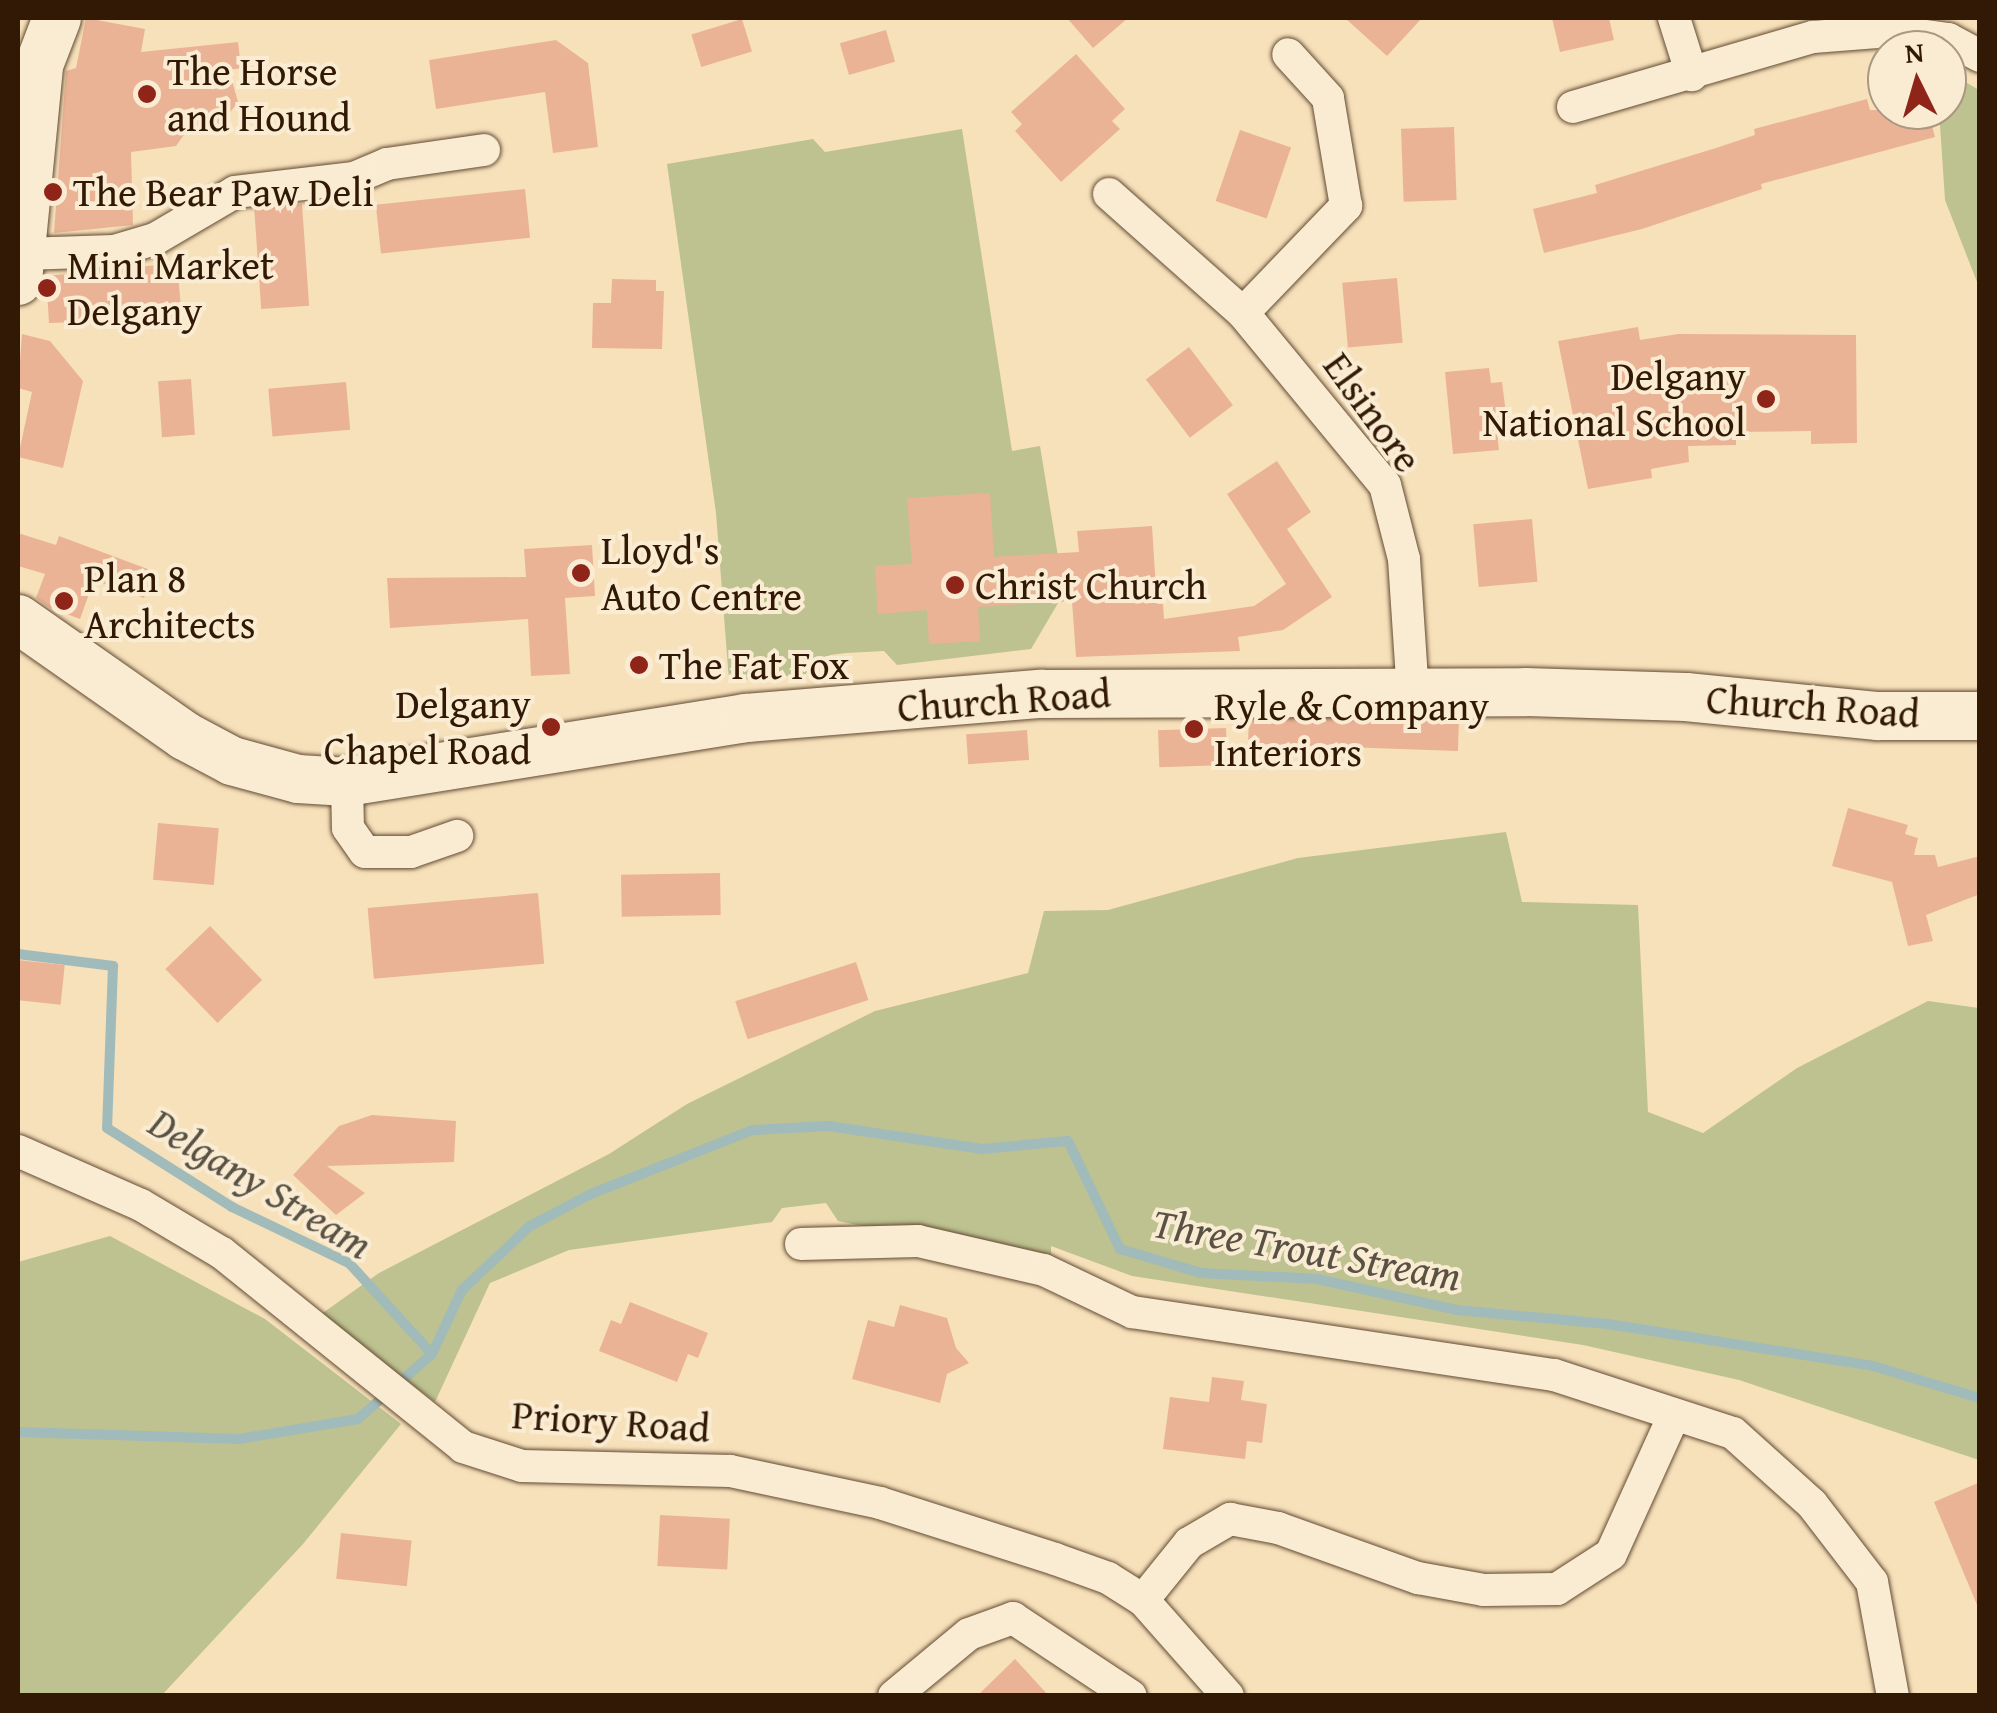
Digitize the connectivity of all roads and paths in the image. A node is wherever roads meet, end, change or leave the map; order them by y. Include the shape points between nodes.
1 (58, 18) edge
2 (1674, 18) edge
3 (1288, 54) dead end
4 (1980, 56) edge
5 (28, 62) edge
6 (1692, 75) junction
7 (1573, 107) dead end
8 (484, 150) dead end
9 (1110, 194) dead end
10 (20, 268) edge
11 (1243, 313) junction
12 (18, 619) edge
13 (1413, 695) junction
14 (1980, 716) edge
15 (347, 782) junction
16 (457, 836) dead end
17 (18, 1151) edge
18 (801, 1244) dead end
19 (1674, 1416) junction
20 (1143, 1600) junction
21 (894, 1696) edge
22 (1130, 1696) edge
23 (1228, 1696) edge
24 (1894, 1696) edge

1 - 5 main road
2 - 6 street
3 - 11 street via 1328,98 1346,206
4 - 6 street via 1948,39 1890,31 1813,38
5 - 10 main road
6 - 7 street
8 - 10 street via 386,164 354,178 235,192 155,239
9 - 11 street, Elsinore
11 - 13 street, Elsinore via 1385,485 1404,560
12 - 15 main road, Church Road via 185,736 232,760 298,779
13 - 14 main road, Church Road via 1686,696 1878,716
13 - 15 main road, Church Road via 1041,694 746,718
15 - 16 street via 348,828 366,852 411,852
17 - 20 street, Priory Road via 141,1205 222,1253 464,1447 522,1466 730,1471 880,1504 1108,1578
18 - 19 street via 918,1241 1044,1270 1132,1312 1554,1375
19 - 20 street via 1611,1554 1556,1589 1484,1590 1418,1578 1278,1528 1230,1519 1189,1543
19 - 24 street via 1733,1433 1812,1504 1872,1582
20 - 23 street, Priory Road
21 - 22 street via 970,1634 1013,1618

